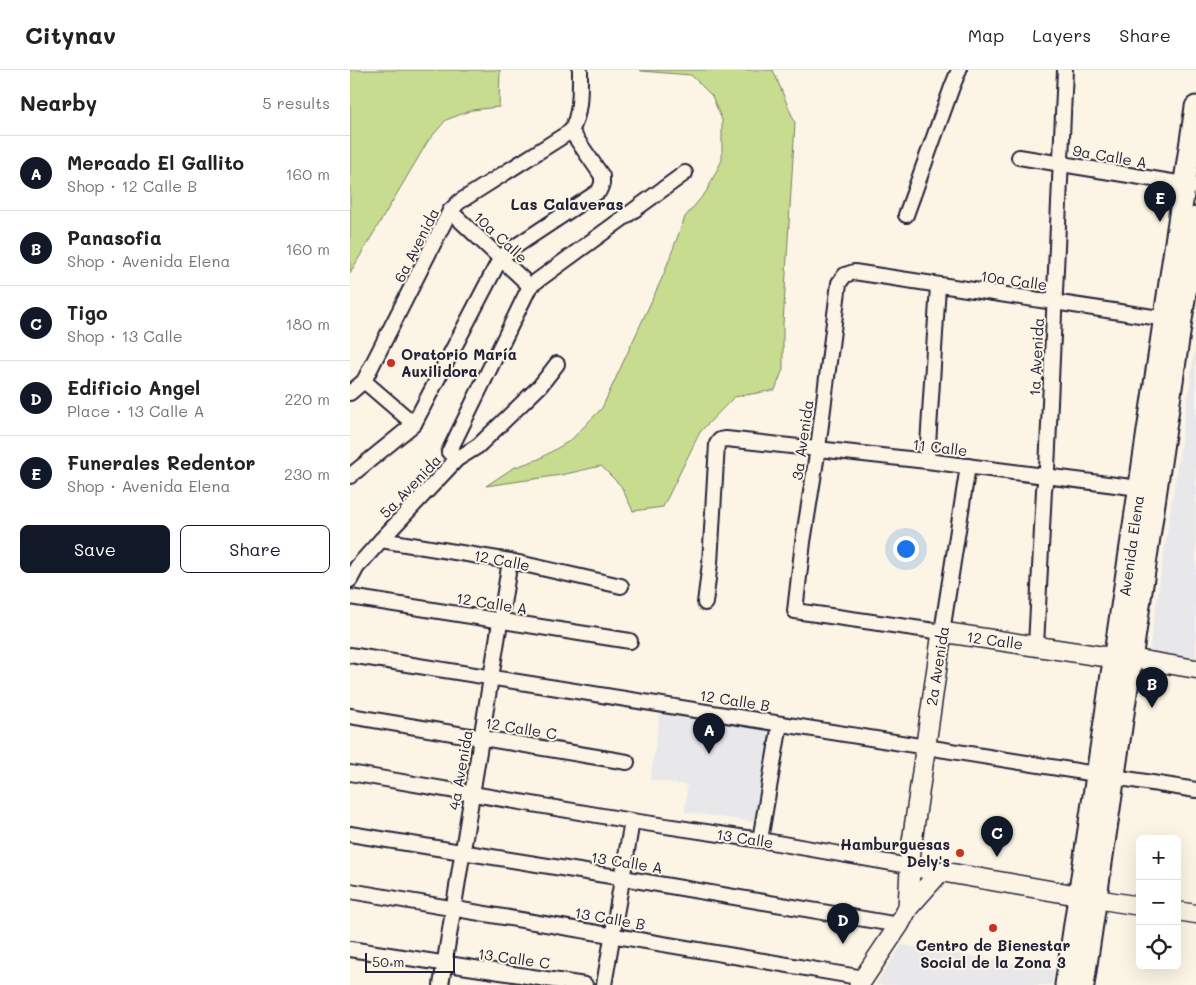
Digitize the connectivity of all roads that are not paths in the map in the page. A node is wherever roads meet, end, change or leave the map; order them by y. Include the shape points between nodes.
1 (580, 70) edge
2 (960, 70) edge
3 (1064, 70) edge
4 (1196, 107) edge
5 (571, 131) junction
6 (1019, 157) dead end
7 (1060, 164) junction
8 (685, 173) dead end
9 (1190, 185) edge
10 (450, 211) junction
11 (906, 215) dead end
12 (1196, 218) edge
13 (500, 259) junction
14 (844, 275) joint
15 (530, 286) junction
16 (938, 286) junction
17 (1054, 302) junction
18 (1172, 320) junction
19 (557, 364) dead end
20 (364, 381) junction
21 (350, 393) edge
22 (414, 424) junction
23 (818, 448) junction
24 (458, 459) junction
25 (927, 461) junction
26 (968, 466) junction
27 (350, 476) edge
28 (1046, 476) junction
29 (1147, 489) junction
30 (381, 540) junction
31 (510, 561) junction
32 (350, 580) edge
33 (621, 586) dead end
34 (350, 597) edge
35 (705, 603) dead end
36 (795, 611) joint
37 (501, 620) junction
38 (942, 632) junction
39 (630, 641) dead end
40 (1036, 646) junction
41 (350, 655) edge
42 (1123, 658) junction
43 (1196, 668) edge
44 (492, 678) junction
45 (350, 716) edge
46 (780, 724) junction
47 (482, 738) junction
48 (925, 747) junction
49 (627, 762) dead end
50 (350, 773) edge
51 (1106, 776) junction
52 (1196, 790) edge
53 (472, 794) junction
54 (632, 821) junction
55 (350, 834) edge
56 (760, 840) junction
57 (463, 852) junction
58 (909, 866) junction
59 (940, 872) junction
60 (623, 878) junction
61 (350, 891) edge
62 (1087, 897) junction
63 (1136, 905) edge
64 (454, 908) junction
65 (908, 908) junction
66 (1181, 912) edge
67 (1196, 914) edge
68 (899, 926) junction
69 (614, 935) junction
70 (350, 949) edge
71 (444, 965) junction
72 (861, 981) edge
73 (441, 985) edge
74 (585, 985) edge
75 (604, 985) edge
76 (1066, 985) edge
77 (1084, 985) edge

1 - 5 street via 577,121
2 - 11 street
3 - 7 street, 1a Avenida
4 - 9 main road, Avenida Elena
5 - 10 street, 6a Avenida via 459,202
5 - 13 street via 602,176 599,191
6 - 7 street, 9a Calle A
7 - 9 street, 9a Calle A
7 - 17 street, 1a Avenida
8 - 15 street, 5a Avenida
9 - 18 main road, Avenida Elena
10 - 13 street, 10a Calle
10 - 20 street, 6a Avenida
12 - 18 main road, Avenida Elena
13 - 15 street, 10a Calle
13 - 22 street
14 - 16 street, 10a Calle via 854,272
14 - 23 street, 3a Avenida via 840,283
15 - 24 street, 5a Avenida via 449,452
16 - 17 street, 10a Calle
16 - 25 street
17 - 18 street, 10a Calle
17 - 28 street, 1a Avenida
18 - 29 main road, Avenida Elena
19 - 24 street via 540,386 478,446
20 - 21 street, 6a Avenida
20 - 22 street
22 - 27 street
23 - 25 street, 11 Calle
23 - 35 street, 11 Calle via 726,439 717,444
23 - 36 street, 3a Avenida
24 - 30 street, 5a Avenida
25 - 26 street, 11 Calle
26 - 28 street, 11 Calle
26 - 38 street, 2a Avenida
28 - 29 street, 11 Calle
28 - 40 street, 1a Avenida
29 - 42 main road, Avenida Elena
30 - 31 street, 12 Calle
30 - 32 street, 5a Avenida
31 - 33 street, 12 Calle
31 - 37 street, 4a Avenida
34 - 37 street, 12 Calle A
36 - 38 street, 12 Calle
37 - 39 street, 12 Calle A
37 - 44 street, 4a Avenida
38 - 40 main road, 12 Calle
38 - 48 main road, 2a Avenida
40 - 42 main road, 12 Calle
41 - 44 street, 12 Calle B
42 - 43 street, 12 Calle
42 - 51 main road, Avenida Elena
44 - 46 street, 12 Calle B
44 - 47 street, 4a Avenida
45 - 47 street, 12 Calle C
46 - 48 street, 12 Calle B
46 - 56 street
47 - 49 street, 12 Calle C
47 - 53 street, 4a Avenida
48 - 51 street, 12 Calle B
48 - 58 main road, 2a Avenida
50 - 53 street, 13 Calle
51 - 52 street
51 - 62 main road, Avenida Elena
53 - 54 street, 13 Calle
53 - 57 street, 4a Avenida
54 - 56 street, 13 Calle
54 - 60 street
55 - 57 street, 13 Calle A
56 - 58 street, 13 Calle
57 - 60 street, 13 Calle A
57 - 64 street, 4a Avenida
58 - 59 main road, 13 Calle
58 - 65 main road, 2a Avenida
59 - 62 main road, 13 Calle
59 - 65 main road
60 - 68 street, 13 Calle A
60 - 69 street
61 - 64 street, 13 Calle B
62 - 63 street, 13 Calle
62 - 76 main road, Avenida Elena
62 - 77 main road, Avenida Elena
64 - 69 street, 13 Calle B
64 - 71 street, 4a Avenida
65 - 68 main road
66 - 67 street
68 - 72 main road
69 - 72 street, 13 Calle B
69 - 75 street
70 - 71 street, 13 Calle C
71 - 73 street, 4a Avenida
71 - 74 street, 13 Calle C

